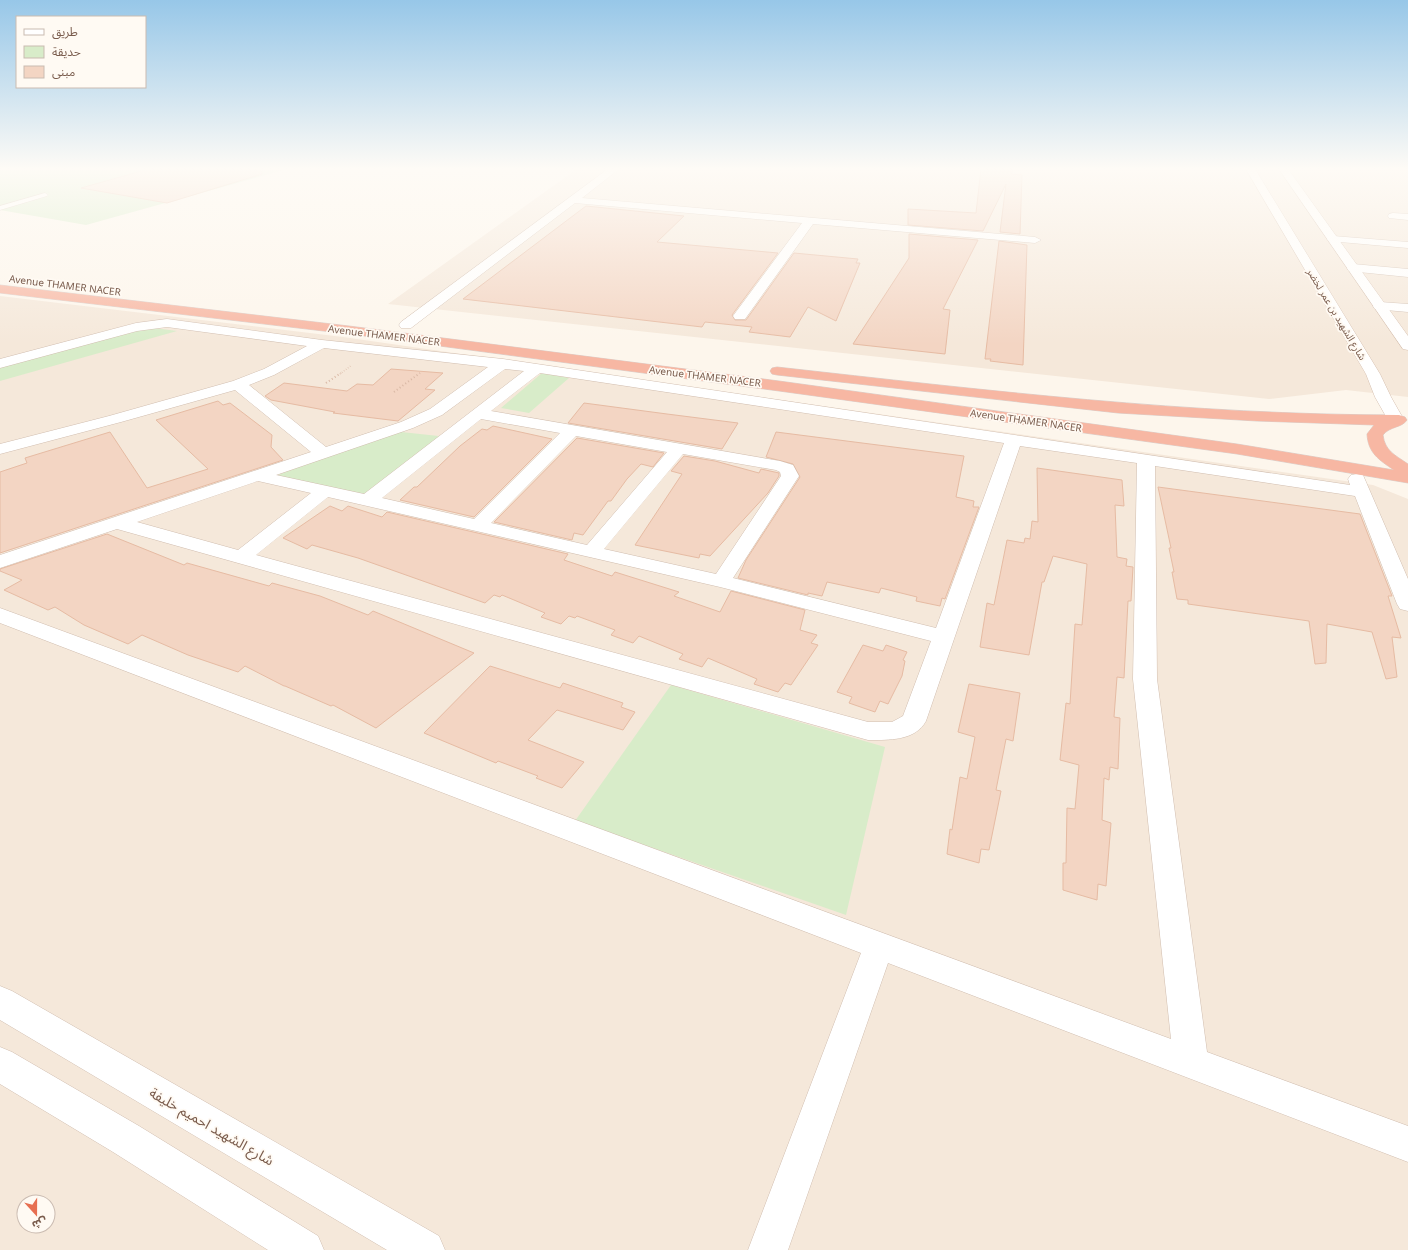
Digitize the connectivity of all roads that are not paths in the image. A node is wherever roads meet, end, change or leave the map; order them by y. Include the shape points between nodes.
1 (536, 227) edge
2 (805, 227) edge
3 (893, 227) edge
4 (1285, 227) edge
5 (1325, 227) edge
6 (1333, 239) junction
7 (1035, 240) dead end
8 (1408, 245) edge
9 (1353, 268) junction
10 (1408, 272) edge
11 (0, 277) edge
12 (0, 289) edge
13 (1380, 306) junction
14 (1408, 308) edge
15 (740, 316) dead end
16 (406, 325) junction
17 (322, 344) junction
18 (1408, 346) edge
19 (694, 361) dead end
20 (0, 364) edge
21 (503, 364) junction
22 (537, 368) junction
23 (763, 369) dead end
24 (238, 384) junction
25 (478, 414) junction
26 (1402, 419) edge
27 (572, 430) junction
28 (1014, 439) junction
29 (679, 448) junction
30 (0, 449) edge
31 (324, 454) junction
32 (1146, 459) junction
33 (1353, 468) junction
34 (1408, 472) edge
35 (258, 476) junction
36 (1408, 478) edge
37 (325, 491) junction
38 (1362, 492) junction
39 (367, 501) junction
40 (118, 523) junction
41 (478, 526) junction
42 (591, 552) junction
43 (241, 557) junction
44 (0, 562) edge
45 (721, 581) junction
46 (1408, 604) edge
47 (0, 615) edge
48 (944, 637) junction
49 (879, 945) junction
50 (0, 1002) edge
51 (1191, 1062) junction
52 (0, 1064) edge
53 (1408, 1144) edge
54 (304, 1250) edge
55 (425, 1250) edge
56 (768, 1250) edge

1 - 16 street
2 - 15 street
3 - 7 street
4 - 26 street, شارع الشهيد بن عمر لخضر via 1373,374 1382,396
5 - 6 street
6 - 8 street
6 - 9 street
9 - 10 street
9 - 13 street
11 - 16 highway, Avenue THAMER NACER
12 - 33 highway, Avenue THAMER NACER via 349,330 779,386 1237,449
13 - 14 street
13 - 18 street
16 - 19 highway, Avenue THAMER NACER
17 - 20 street via 158,323
17 - 21 street
17 - 24 street via 269,372
21 - 22 street
21 - 31 street via 436,412
22 - 25 street
22 - 28 street
23 - 26 highway, Avenue THAMER NACER via 1119,408 1264,417
24 - 30 street
24 - 31 street
25 - 27 street
25 - 39 street
26 - 34 highway via 1382,426 1375,434 1376,444 1386,457
27 - 29 street
27 - 41 street
28 - 32 street
28 - 48 street
29 - 42 street
29 - 45 street via 780,466 789,472 790,476
31 - 35 street
32 - 38 street
32 - 51 street via 1145,679
33 - 36 highway, Avenue THAMER NACER
33 - 38 street
35 - 37 street
35 - 40 street
37 - 39 street
37 - 43 street
38 - 46 street
39 - 41 street
40 - 43 street
40 - 44 street
41 - 42 street
42 - 45 street
43 - 48 street via 868,731 894,732 907,728 914,721
45 - 48 street
47 - 49 street
49 - 51 street
49 - 56 street
50 - 55 street, شارع الشهيد احميم خليفة
51 - 53 street
52 - 54 street

